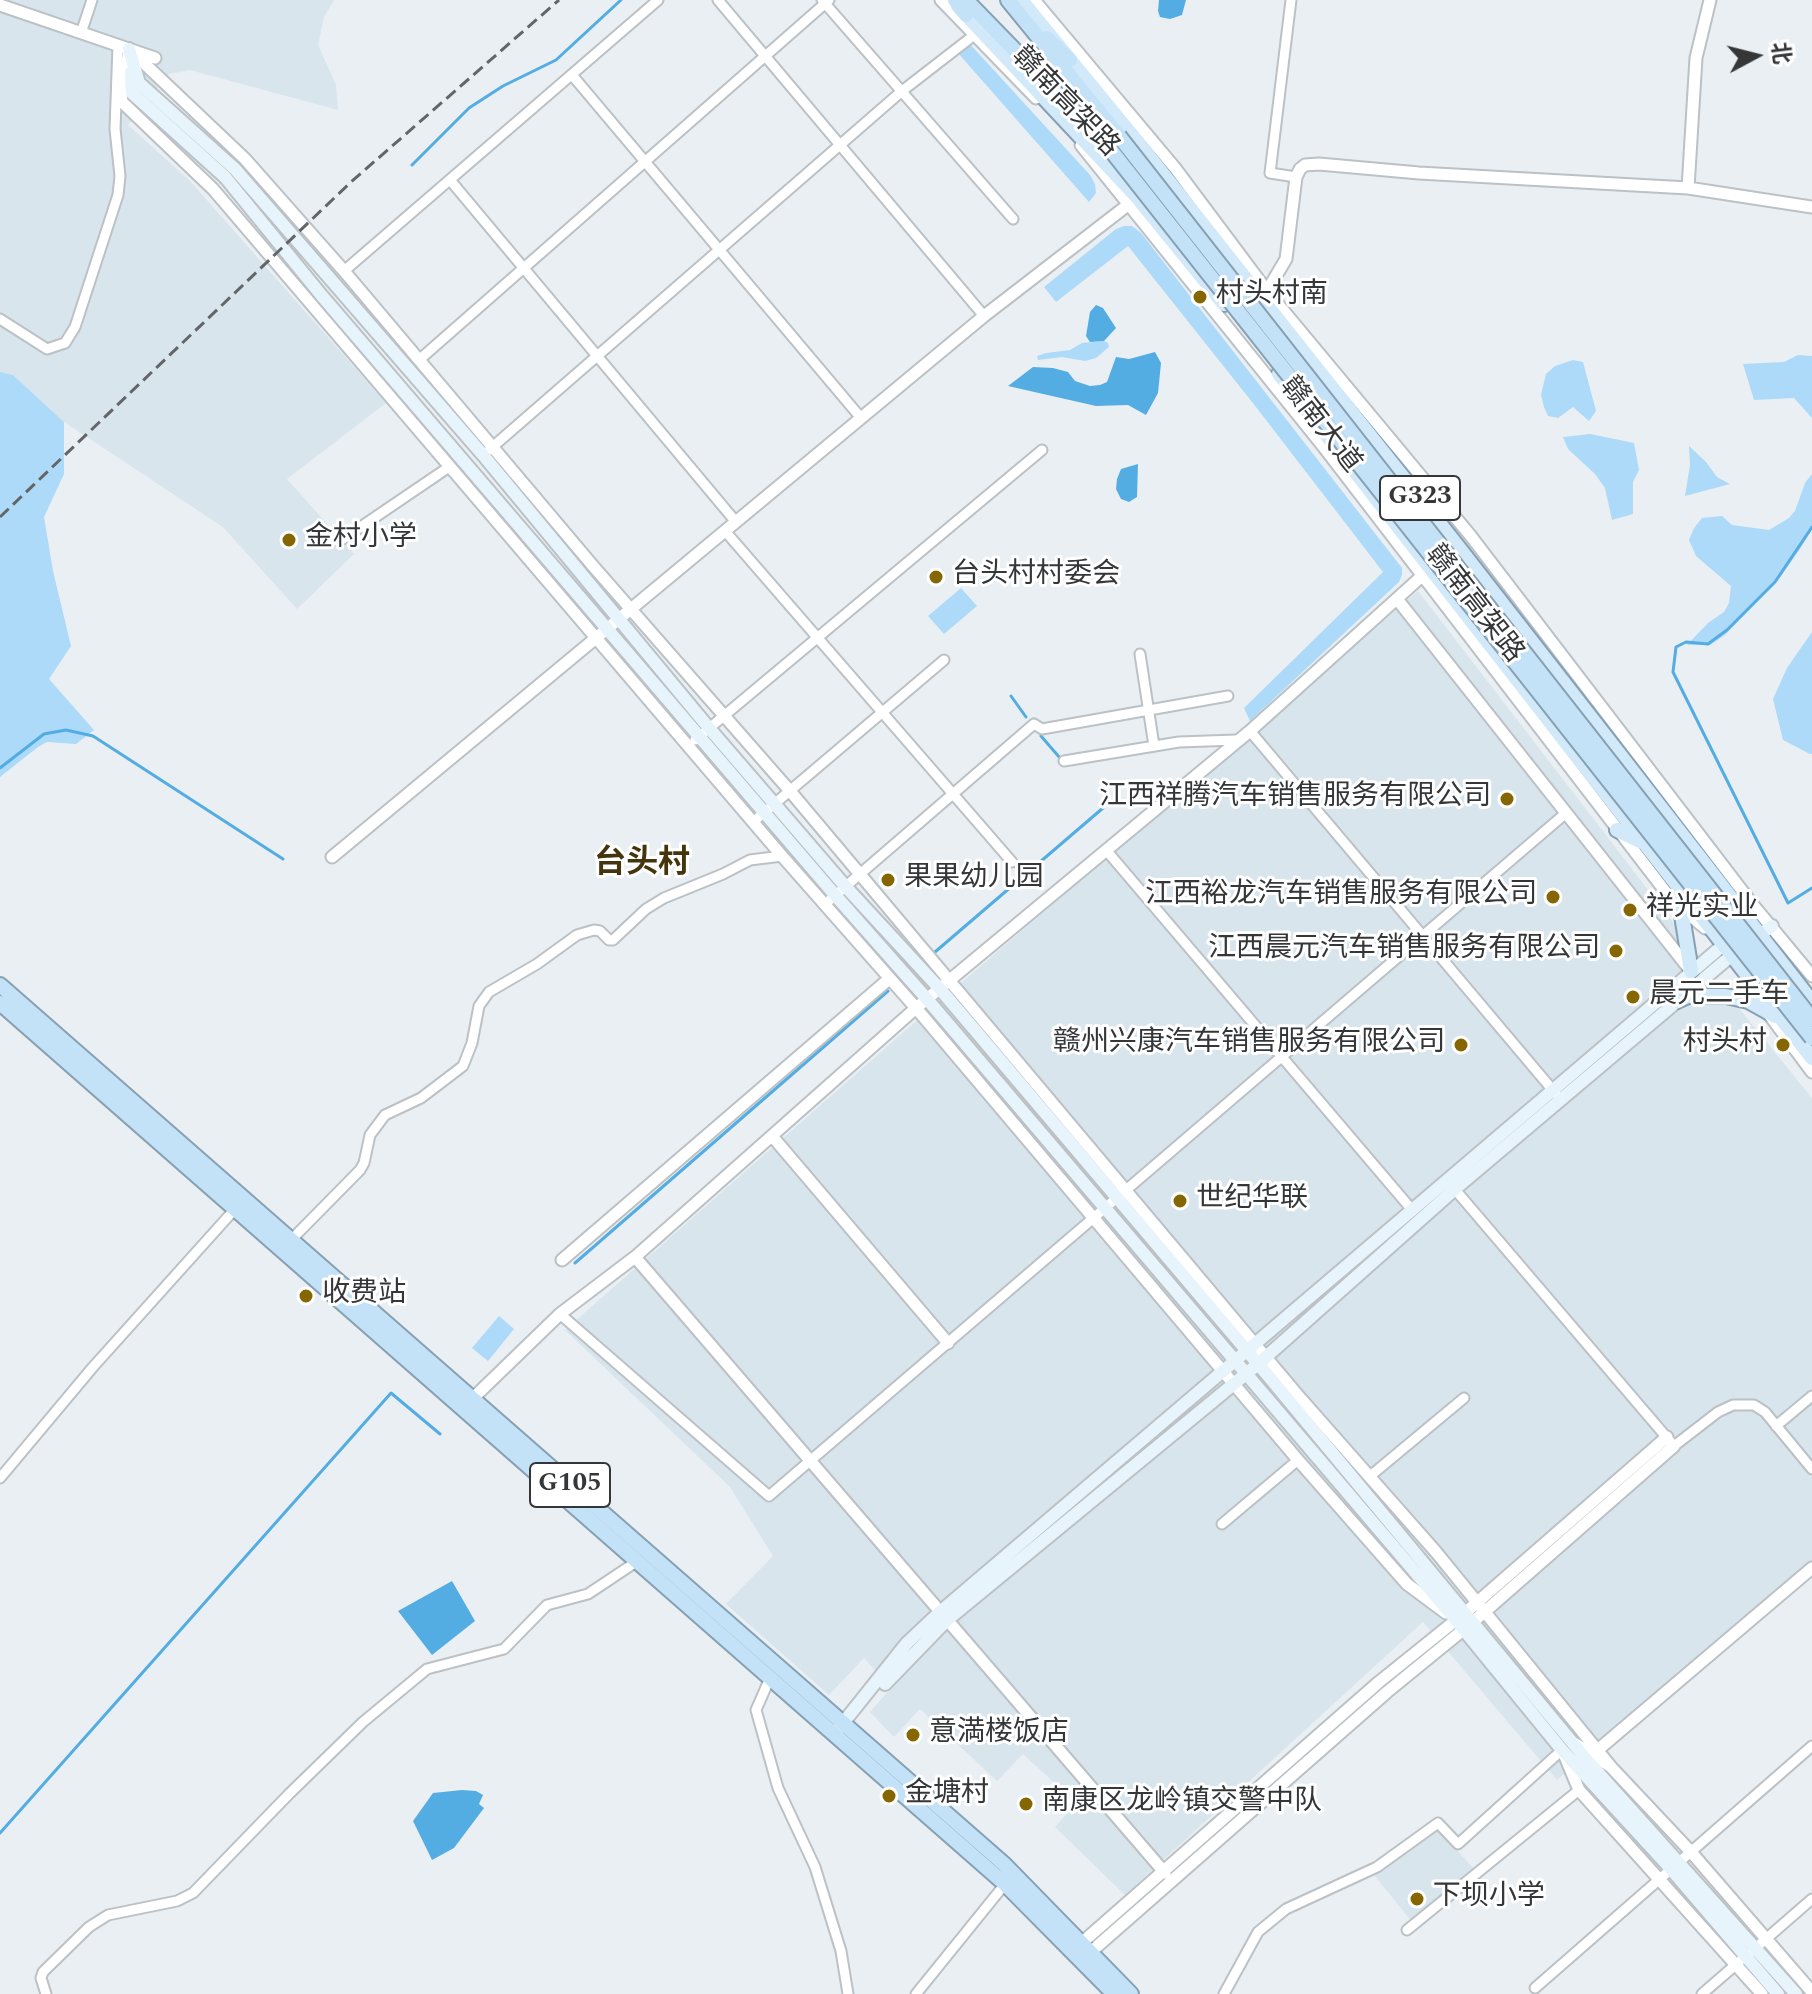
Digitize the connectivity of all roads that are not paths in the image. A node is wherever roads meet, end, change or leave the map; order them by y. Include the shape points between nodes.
1 (92, 0) edge
2 (658, 0) edge
3 (718, 0) edge
4 (941, 0) edge
5 (954, 0) edge
6 (1034, 0) edge
7 (1291, 0) edge
8 (1710, 0) edge
9 (825, 1) edge
10 (1014, 2) edge
11 (0, 5) edge
12 (966, 8) edge
13 (81, 33) junction
14 (973, 36) junction
15 (124, 47) junction
16 (765, 56) junction
17 (155, 58) dead end
18 (1070, 60) joint
19 (572, 75) junction
20 (902, 91) junction
21 (1112, 140) junction
22 (1139, 144) junction
23 (840, 145) junction
24 (645, 162) junction
25 (1110, 167) junction
26 (1170, 172) junction
27 (1296, 177) junction
28 (450, 180) junction
29 (1688, 188) junction
30 (1133, 202) junction
31 (1812, 207) edge
32 (1197, 216) junction
33 (1013, 219) dead end
34 (1171, 239) junction
35 (719, 250) junction
36 (524, 268) junction
37 (344, 271) junction
38 (1267, 291) junction
39 (984, 316) junction
40 (0, 319) edge
41 (597, 356) junction
42 (419, 360) junction
43 (861, 418) junction
44 (1042, 450) dead end
45 (488, 451) junction
46 (449, 467) junction
47 (736, 522) junction
48 (725, 531) junction
49 (343, 539) dead end
50 (1422, 576) junction
51 (1397, 599) junction
52 (631, 609) junction
53 (613, 624) junction
54 (817, 637) junction
55 (596, 638) junction
56 (1140, 654) dead end
57 (944, 660) dead end
58 (1228, 696) dead end
59 (1148, 709) junction
60 (882, 712) junction
61 (723, 716) junction
62 (1250, 731) junction
63 (704, 732) junction
64 (1236, 740) junction
65 (688, 746) junction
66 (1154, 746) junction
67 (1064, 761) dead end
68 (790, 791) junction
69 (953, 794) junction
70 (770, 808) junction
71 (1566, 813) junction
72 (753, 822) junction
73 (1617, 830) junction
74 (1647, 845) junction
75 (1106, 850) junction
76 (782, 856) junction
77 (332, 857) dead end
78 (1012, 862) dead end
79 (860, 873) junction
80 (845, 886) junction
81 (1677, 886) junction
82 (835, 895) junction
83 (824, 905) junction
84 (1682, 910) junction
85 (1762, 925) junction
86 (1422, 936) junction
87 (1729, 949) junction
88 (1691, 971) junction
89 (1812, 976) edge
90 (889, 979) junction
91 (0, 985) edge
92 (945, 985) junction
93 (927, 999) junction
94 (1677, 1001) junction
95 (1812, 1002) edge
96 (0, 1003) edge
97 (916, 1008) junction
98 (1765, 1009) junction
99 (1812, 1019) edge
100 (1794, 1035) junction
101 (1812, 1038) edge
102 (1282, 1057) junction
103 (1812, 1058) edge
104 (1812, 1072) edge
105 (1557, 1095) junction
106 (772, 1136) junction
107 (1452, 1185) junction
108 (1121, 1195) junction
109 (235, 1209) junction
110 (1413, 1211) junction
111 (1099, 1213) junction
112 (292, 1239) junction
113 (635, 1257) junction
114 (562, 1260) dead end
115 (560, 1314) junction
116 (948, 1343) junction
117 (1251, 1347) junction
118 (1262, 1360) junction
119 (1234, 1361) junction
120 (1222, 1371) junction
121 (1245, 1374) junction
122 (1234, 1384) junction
123 (1812, 1396) edge
124 (1464, 1398) dead end
125 (468, 1404) junction
126 (1776, 1426) junction
127 (1670, 1442) junction
128 (1298, 1460) junction
129 (810, 1461) junction
130 (1812, 1469) edge
131 (1369, 1477) junction
132 (0, 1478) edge
133 (1222, 1524) dead end
134 (636, 1562) junction
135 (1812, 1568) edge
136 (1481, 1607) junction
137 (944, 1616) junction
138 (1465, 1621) junction
139 (770, 1678) junction
140 (840, 1730) junction
141 (1567, 1746) junction
142 (1812, 1746) edge
143 (1592, 1754) junction
144 (1579, 1790) junction
145 (1691, 1852) junction
146 (1676, 1865) junction
147 (1165, 1873) junction
148 (1660, 1879) junction
149 (1005, 1884) junction
150 (1812, 1899) edge
151 (1407, 1930) dead end
152 (1761, 1943) junction
153 (1081, 1952) junction
154 (1740, 1961) junction
155 (1535, 1988) dead end
156 (1812, 1992) edge
157 (46, 1994) edge
158 (848, 1994) edge
159 (916, 1994) edge
160 (1114, 1994) edge
161 (1131, 1994) edge
162 (1224, 1994) edge
163 (1702, 1994) edge
164 (1762, 1994) edge
165 (1778, 1994) edge
166 (1796, 1994) edge

1 - 13 street
2 - 19 street
3 - 16 street
4 - 14 street
5 - 12 highway, 赣南高架路
6 - 26 street
7 - 27 street via 1270,173
8 - 29 street via 1696,58
9 - 16 street
9 - 20 street
10 - 18 highway
10 - 21 highway, 赣南高架路
11 - 13 street
12 - 21 highway, 赣南高架路
12 - 25 main road, 赣南大道 / G323
13 - 15 street
14 - 20 street
14 - 30 street
15 - 17 street
15 - 37 street via 245,159
15 - 40 street via 115,129 118,195 75,327 65,343 47,349
15 - 45 main road via 139,83 235,169
15 - 46 street via 121,101 213,189
15 - 53 main road via 132,93 225,177 322,296
16 - 23 street
16 - 24 street
18 - 22 main road, 赣南大道 / G323
19 - 24 street
19 - 28 street
20 - 23 street
20 - 33 street
21 - 99 highway, 赣南高架路, bridge
21 - 101 highway, 赣南高架路, bridge
22 - 25 main road
22 - 26 main road, 赣南大道 / G323
23 - 35 street
23 - 39 street
24 - 35 street
24 - 36 street
25 - 30 main road, 赣南大道 / G323
26 - 30 street
26 - 32 main road, 赣南大道 / G323
26 - 38 street
27 - 29 street via 1305,165 1319,164
27 - 38 street via 1286,259
28 - 36 street
28 - 37 street
29 - 31 street
30 - 34 main road, 赣南大道 / G323
30 - 39 street
30 - 50 street
32 - 34 main road
32 - 85 main road, 赣南大道 / G323
34 - 74 main road, 赣南大道 / G323
35 - 41 street
35 - 43 street
36 - 41 street
36 - 42 street
37 - 42 street
38 - 85 street via 1470,535
39 - 43 street
41 - 45 street
41 - 47 street
42 - 45 street
43 - 47 street
44 - 54 street
45 - 52 street
45 - 53 main road
46 - 49 street
46 - 55 street
47 - 48 street
48 - 52 street
48 - 54 street
50 - 51 street
50 - 73 street
51 - 62 street
51 - 71 street
52 - 53 street
52 - 61 street
53 - 55 street
53 - 63 main road
54 - 60 street
54 - 61 street
55 - 65 street
55 - 77 street
56 - 59 street
57 - 60 street
58 - 59 street
59 - 66 street
59 - 69 street via 1042,729 1034,724
60 - 68 street
60 - 69 street
61 - 63 street
61 - 68 street
62 - 64 street
62 - 86 street
63 - 65 street
63 - 70 main road
64 - 66 street
64 - 75 street
65 - 72 street
66 - 67 street
68 - 70 street
68 - 79 street
69 - 78 street
69 - 79 street
70 - 72 street
70 - 80 main road
70 - 82 main road
71 - 86 street
71 - 88 street
72 - 76 street
73 - 74 main road
73 - 84 street
74 - 81 main road, 赣南大道 / G323
75 - 92 street
75 - 102 street
76 - 83 street
76 - 112 street via 750,860 664,898 613,940 594,930 577,935 489,992 479,1006 463,1066 421,1098 385,1115 370,1135 360,1170
79 - 80 street
79 - 92 street
80 - 82 street
80 - 92 main road
81 - 84 main road
81 - 87 main road, 赣南大道 / G323
82 - 83 street
82 - 93 main road
83 - 90 street
84 - 87 street
84 - 88 main road
85 - 87 main road
85 - 89 street
85 - 95 main road, 赣南大道 / G323
86 - 102 street
86 - 105 street
87 - 88 main road
87 - 94 main road
87 - 98 street
87 - 100 main road, 赣南大道 / G323
88 - 105 main road
90 - 97 street
90 - 114 street
91 - 112 highway, G105
92 - 93 street
92 - 108 main road
93 - 97 street
93 - 111 main road
94 - 98 main road via 1726,996
94 - 105 main road
96 - 109 highway, G105
97 - 106 street
97 - 111 street
98 - 100 main road
98 - 104 street
100 - 103 main road, 赣南大道 / G323
102 - 108 street
102 - 110 street
105 - 107 main road
106 - 113 street
106 - 116 street
107 - 110 main road
107 - 118 main road
107 - 127 street
108 - 111 street
108 - 117 main road
109 - 125 highway, G105
109 - 132 street
110 - 117 main road
111 - 116 street
111 - 119 main road
111 - 120 street
112 - 125 highway, G105
113 - 115 street
113 - 129 street
115 - 125 street
115 - 129 street via 769,1496
116 - 129 street
117 - 118 main road
117 - 119 main road
118 - 121 main road
118 - 131 street
118 - 138 main road
119 - 120 main road
119 - 121 main road
120 - 122 street
120 - 137 main road
121 - 122 main road
121 - 138 main road
122 - 128 street
122 - 137 main road
123 - 126 street
124 - 131 street
125 - 134 highway, G105
125 - 140 highway, G105
126 - 127 street via 1754,1405 1733,1405
126 - 130 street
127 - 136 street
128 - 133 street
128 - 138 street via 1407,1584
129 - 137 street
131 - 136 street
134 - 139 highway, G105
134 - 157 street via 588,1594 547,1605 498,1652 427,1669 342,1743 193,1893 108,1915 89,1927 43,1972
135 - 143 street
136 - 138 street
136 - 143 street
137 - 140 main road
137 - 147 street
138 - 141 main road
138 - 147 street via 1379,1682
138 - 153 street
139 - 140 highway, G105
139 - 158 street via 756,1710 778,1788 815,1867 841,1951
140 - 149 highway, G105
140 - 153 highway, G105 via 1004,1864
141 - 143 main road
141 - 144 street
141 - 146 main road
141 - 162 street via 1458,1844 1438,1823 1377,1867 1286,1909 1258,1932
142 - 145 street
143 - 145 street via 1611,1767
143 - 146 main road
144 - 148 street
144 - 151 street
145 - 146 street
145 - 152 street
146 - 148 street
146 - 152 main road
146 - 154 main road
147 - 153 street
148 - 154 street
148 - 155 street
149 - 153 highway, G105
149 - 159 street
150 - 152 street
152 - 154 street
152 - 156 street
152 - 166 main road
153 - 160 highway, G105
153 - 161 highway, G105
154 - 163 street
154 - 164 street
154 - 165 main road

